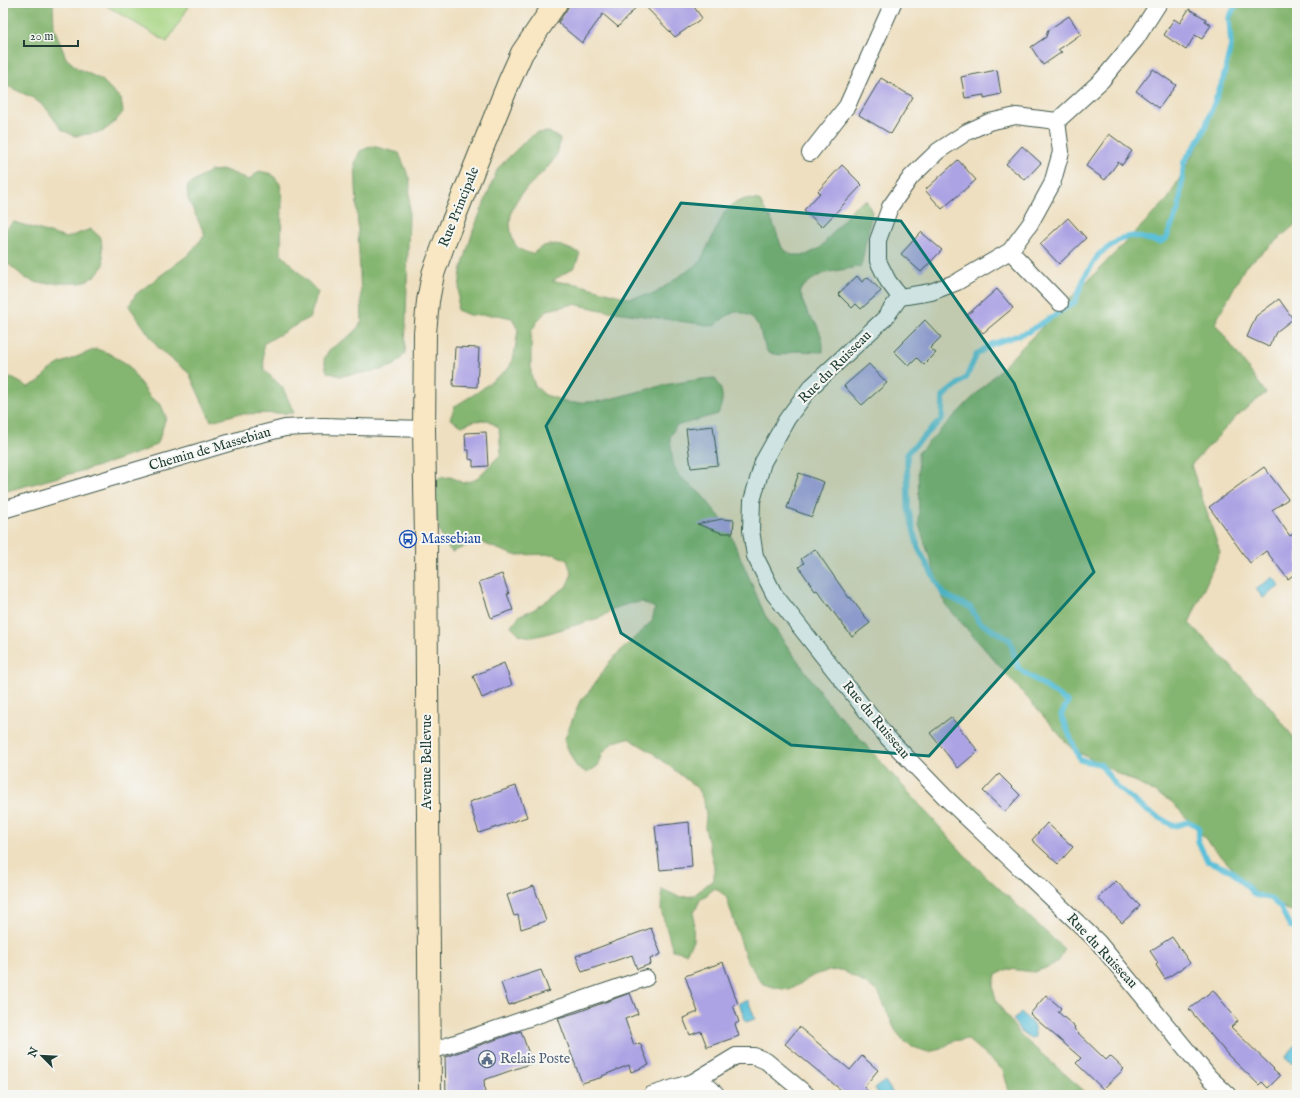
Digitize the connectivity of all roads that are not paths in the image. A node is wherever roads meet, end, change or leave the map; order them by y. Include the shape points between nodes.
1 (556, 3) edge
2 (893, 3) edge
3 (1159, 3) edge
4 (1057, 121) junction
5 (810, 153) dead end
6 (1010, 251) junction
7 (900, 297) junction
8 (1060, 303) dead end
9 (424, 429) junction
10 (3, 510) edge
11 (646, 978) dead end
12 (429, 1052) junction
13 (693, 1082) junction
14 (430, 1095) edge
15 (651, 1095) edge
16 (717, 1095) edge
17 (806, 1095) edge
18 (1228, 1095) edge

1 - 9 main road, Rue Principale via 522,53 433,274 425,334
2 - 5 street via 847,106
3 - 4 street via 1136,39 1102,80
4 - 6 street via 1061,152 1052,184 1030,224
4 - 7 street via 1016,116 989,122 967,132 938,151 911,177 890,207 878,240 878,261
6 - 7 street via 957,282 931,292
6 - 8 street
7 - 18 street, Rue du Ruisseau via 884,318 810,388 786,419 763,462 752,501 751,530 755,556 774,594 887,737 944,796 1098,942 1209,1076
9 - 10 street, Chemin de Massebiau via 323,426 284,428
9 - 12 main road, Avenue Bellevue
11 - 12 street
12 - 14 main road, Avenue Bellevue
13 - 15 street
13 - 16 street via 709,1087
13 - 17 street via 736,1056 754,1056 766,1061

